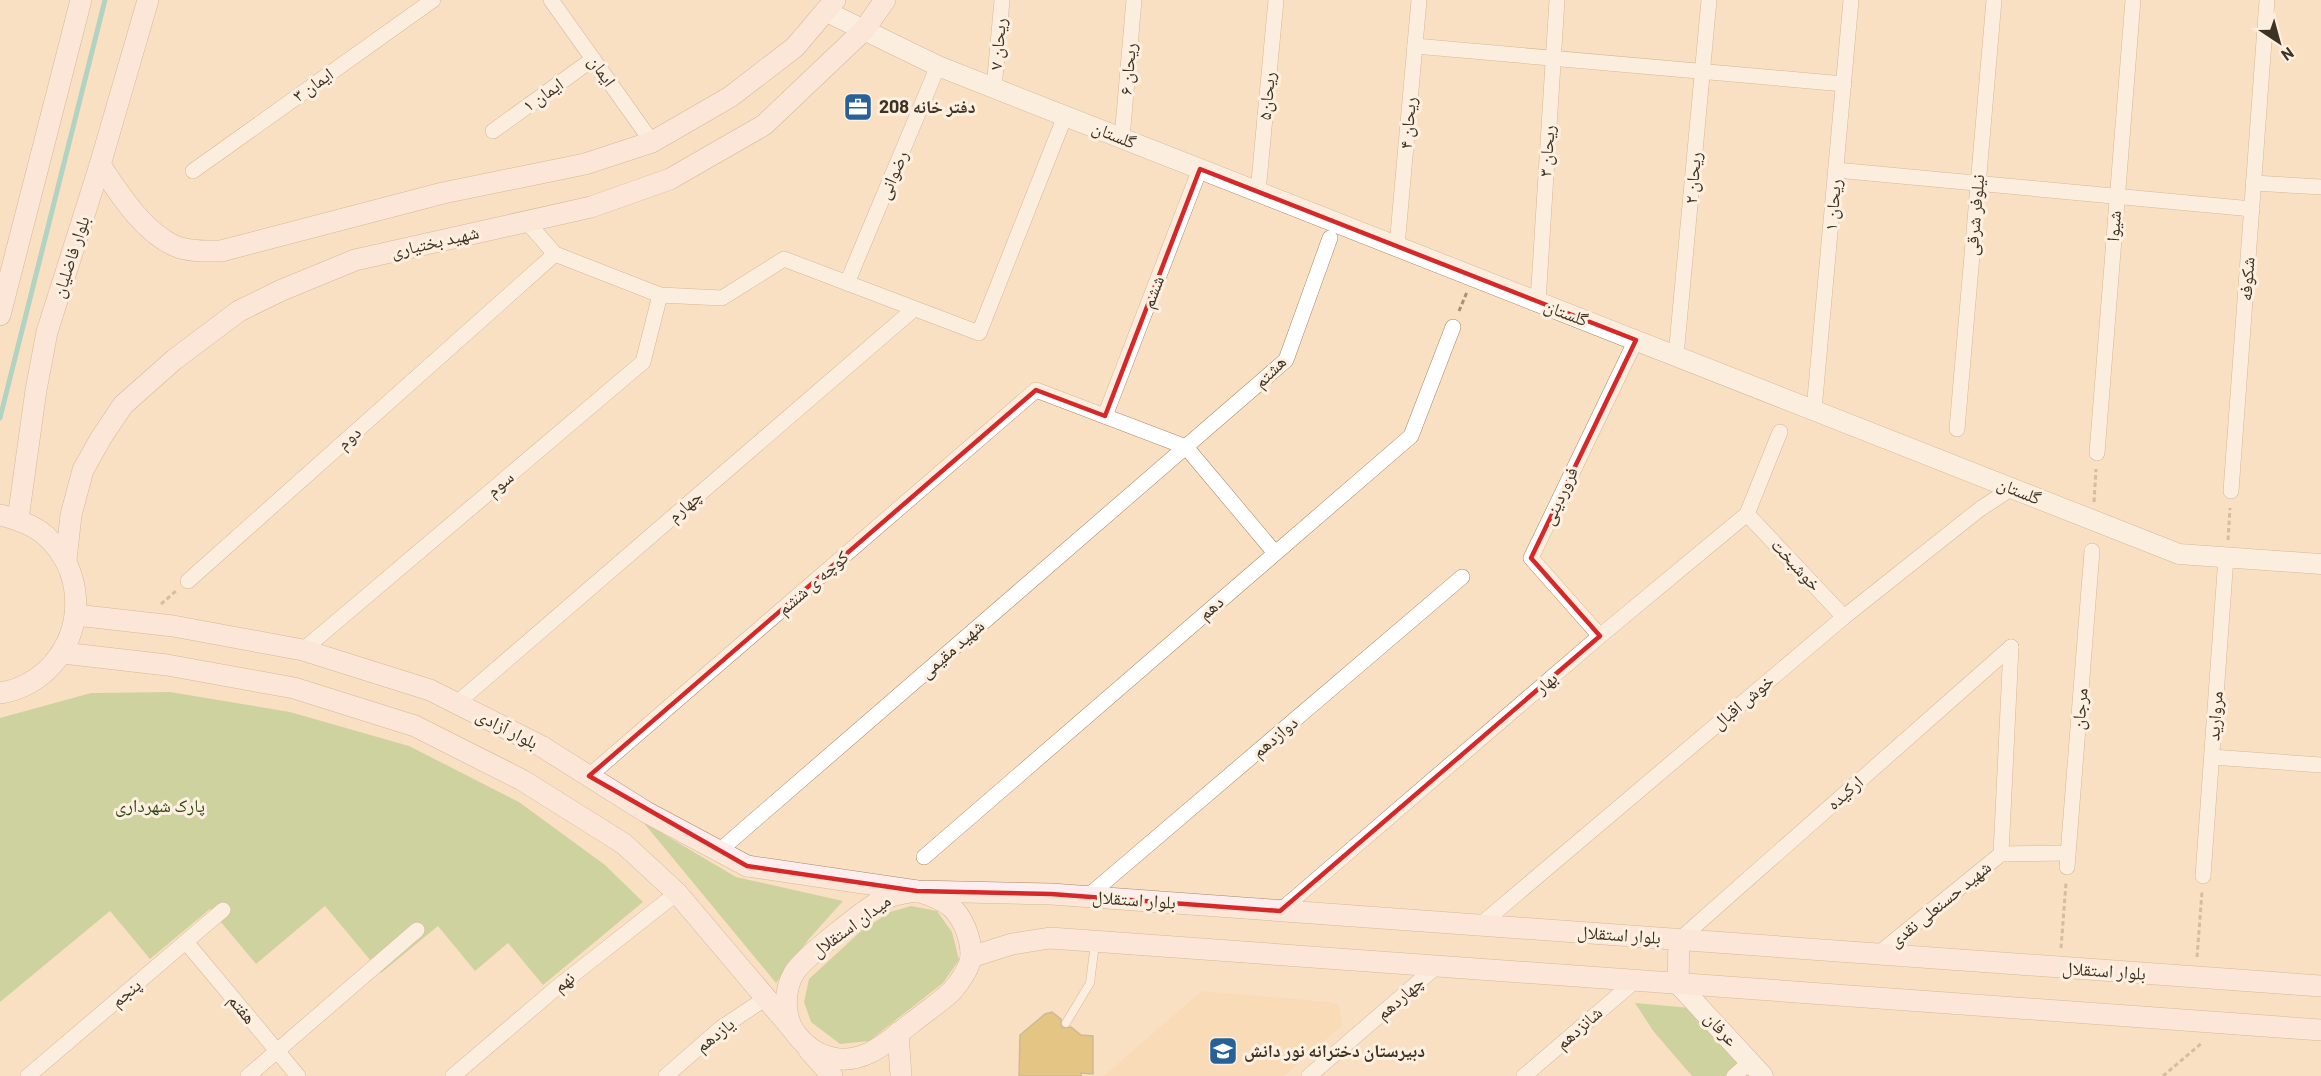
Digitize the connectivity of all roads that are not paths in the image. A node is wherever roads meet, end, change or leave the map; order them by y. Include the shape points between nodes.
1 (81, 0) edge
2 (148, 0) edge
3 (433, 0) edge
4 (551, 0) edge
5 (885, 0) edge
6 (1002, 0) edge
7 (1134, 0) edge
8 (1276, 0) edge
9 (1419, 0) edge
10 (1557, 0) edge
11 (1709, 0) edge
12 (1851, 0) edge
13 (1994, 0) edge
14 (2133, 0) edge
15 (2267, 0) edge
16 (830, 6) edge
17 (864, 30) junction
18 (1415, 46) junction
19 (593, 59) junction
20 (1553, 59) junction
21 (938, 66) junction
22 (1702, 71) junction
23 (1844, 84) junction
24 (994, 88) junction
25 (1065, 116) junction
26 (493, 130) dead end
27 (1122, 138) junction
28 (652, 142) junction
29 (100, 165) junction
30 (1200, 169) junction
31 (1836, 170) junction
32 (194, 171) dead end
33 (1977, 183) junction
34 (2253, 183) junction
35 (2321, 187) edge
36 (1258, 192) junction
37 (2116, 196) junction
38 (2252, 209) junction
39 (526, 221) junction
40 (1330, 238) dead end
41 (1397, 246) junction
42 (555, 254) junction
43 (847, 284) junction
44 (660, 295) junction
45 (1538, 302) junction
46 (914, 309) junction
47 (0, 315) edge
48 (1453, 327) road end
49 (1635, 340) junction
50 (1676, 356) junction
51 (1814, 410) junction
52 (1105, 416) junction
53 (1956, 429) dead end
54 (1780, 432) dead end
55 (1186, 447) junction
56 (2097, 453) road end
57 (2012, 488) junction
58 (2231, 491) road end
59 (1747, 514) junction
60 (9, 517) edge
61 (2092, 551) dead end
62 (1275, 553) junction
63 (2226, 557) junction
64 (66, 560) junction
65 (2321, 564) edge
66 (1462, 577) dead end
67 (188, 581) road end
68 (76, 615) junction
69 (1844, 616) junction
70 (1600, 636) junction
71 (303, 650) junction
72 (63, 653) junction
73 (0, 693) edge
74 (457, 704) junction
75 (2212, 757) junction
76 (2321, 765) edge
77 (589, 776) junction
78 (718, 851) junction
79 (2001, 854) junction
80 (924, 857) dead end
81 (2203, 876) road end
82 (917, 891) junction
83 (677, 893) junction
84 (1087, 897) junction
85 (223, 910) dead end
86 (1280, 911) junction
87 (1480, 925) junction
88 (417, 930) dead end
89 (1679, 940) junction
90 (186, 942) junction
91 (1095, 942) junction
92 (1878, 954) junction
93 (971, 957) junction
94 (1437, 966) junction
95 (1635, 981) junction
96 (1678, 984) junction
97 (2321, 986) edge
98 (766, 998) junction
99 (1066, 1023) dead end
100 (2321, 1030) edge
101 (898, 1033) junction
102 (799, 1037) junction
103 (277, 1051) junction
104 (1757, 1069) edge
105 (28, 1076) edge
106 (248, 1076) edge
107 (298, 1076) edge
108 (453, 1076) edge
109 (666, 1076) edge
110 (832, 1076) edge
111 (902, 1076) edge
112 (1309, 1076) edge
113 (1524, 1076) edge
114 (1734, 1076) edge

1 - 47 main road
2 - 29 main road, بلوار فاضلیان
3 - 32 street, ایمان ۳
4 - 19 street, ایمان
5 - 17 main road, شهید بختیاری
6 - 24 street, ریحان ۷
7 - 27 street, ریحان ۶
8 - 36 street, ریحان۵
9 - 18 street, ریحان ۴
10 - 20 street, ریحان ۳
11 - 22 street, ریحان ۲
12 - 23 street, ریحان ۱
13 - 33 street, نیلوفر شرقی
14 - 37 street, شیوا
15 - 34 street, شکوفه
16 - 17 street, گلستان
16 - 28 main road via 795,47 740,90
17 - 21 street, گلستان
17 - 39 main road, شهید بختیاری via 764,124 670,180 591,207
18 - 20 street
18 - 41 street, ریحان ۴
19 - 26 street, ایمان ۱
19 - 28 street, ایمان
20 - 22 street
20 - 45 street, ریحان ۳
21 - 24 street, گلستان
21 - 43 street, رضوانی
22 - 23 street
22 - 50 street, ریحان ۲
23 - 31 street, ریحان ۱
24 - 25 street, گلستان
25 - 27 street, گلستان
25 - 46 street via 979,333
27 - 30 street, گلستان
28 - 29 main road via 585,164 443,193 222,250 198,251 175,246 150,229 127,205
29 - 60 main road, بلوار فاضلیان via 47,332
30 - 36 street, گلستان
30 - 52 street, ششم
31 - 33 street
31 - 51 street, ریحان ۱
33 - 37 street
33 - 53 street, نیلوفر شرقی
34 - 35 street
34 - 38 street, شکوفه
36 - 41 street, گلستان
37 - 38 street
37 - 56 street, شیوا
38 - 58 street, شکوفه
39 - 42 street
39 - 64 main road, شهید بختیاری via 355,260 239,311 123,405 83,470 71,515
40 - 55 street, هشتم via 1286,360
41 - 45 street, گلستان
42 - 44 street
42 - 67 street, دوم
43 - 44 street via 784,259 722,298
43 - 46 street
44 - 71 street, سوم via 644,363
45 - 49 street, گلستان
46 - 74 street, چهارم
48 - 62 street, دهم via 1411,436
49 - 50 street, گلستان
49 - 70 street, فروردینی via 1531,558
50 - 51 street, گلستان
51 - 57 street, گلستان
52 - 55 street
52 - 77 street, کوچه ی ششم via 1036,390
54 - 59 street, بهار
55 - 62 street
55 - 78 street, شهید مقیمی
57 - 63 street, گلستان via 2180,554
57 - 69 street, خوش اقبال via 1980,508
59 - 69 street, خوشبخت
59 - 70 street, بهار
60 - 64 main road via 45,535
61 - 79 street, مرجان via 2068,860
62 - 80 street, دهم
63 - 65 street, گلستان
63 - 75 street, مروارید
64 - 68 main road via 75,587
66 - 84 street, دوازدهم
68 - 71 main road, بلوار آزادی via 142,622
68 - 72 main road
69 - 87 street, خوش اقبال
70 - 86 street, بهار
71 - 74 main road, بلوار آزادی via 430,690
72 - 73 main road via 41,677
72 - 83 main road via 167,665 294,688 415,726 522,780 624,844
74 - 77 main road, بلوار آزادی via 541,746
75 - 76 street
75 - 81 street, مروارید
77 - 78 main road, بلوار آزادی
78 - 82 main road, بلوار آزادی via 747,866
79 - 89 street, ارکیده via 2012,647
79 - 92 street, شهید حسنعلی نقدی
82 - 84 main road, بلوار استقلال
82 - 93 main road, میدان استقلال via 935,896 963,921
82 - 102 main road, میدان استقلال via 898,893 880,901 807,958 794,973 787,991 787,1011
83 - 98 main road
83 - 108 street, نهم
84 - 86 main road, بلوار استقلال
85 - 90 street, پنجم
86 - 87 main road, بلوار استقلال
87 - 89 main road, بلوار استقلال
88 - 103 street
89 - 92 main road, بلوار استقلال
89 - 96 main road
90 - 103 street, هفتم
90 - 105 street, پنجم
91 - 93 main road via 1050,938 1012,944
91 - 94 main road
91 - 99 lane via 1090,983
92 - 97 main road, بلوار استقلال
93 - 101 main road via 951,992
94 - 95 main road
94 - 112 street, چهاردهم
95 - 96 main road
95 - 113 street, شانزدهم
96 - 100 main road
96 - 104 street, عرفان
98 - 102 main road
98 - 109 street, یازدهم via 721,1028
101 - 102 main road via 861,1058 841,1060 822,1056
101 - 111 main road
102 - 110 main road
103 - 106 street
103 - 107 street, هفتم
104 - 114 street

